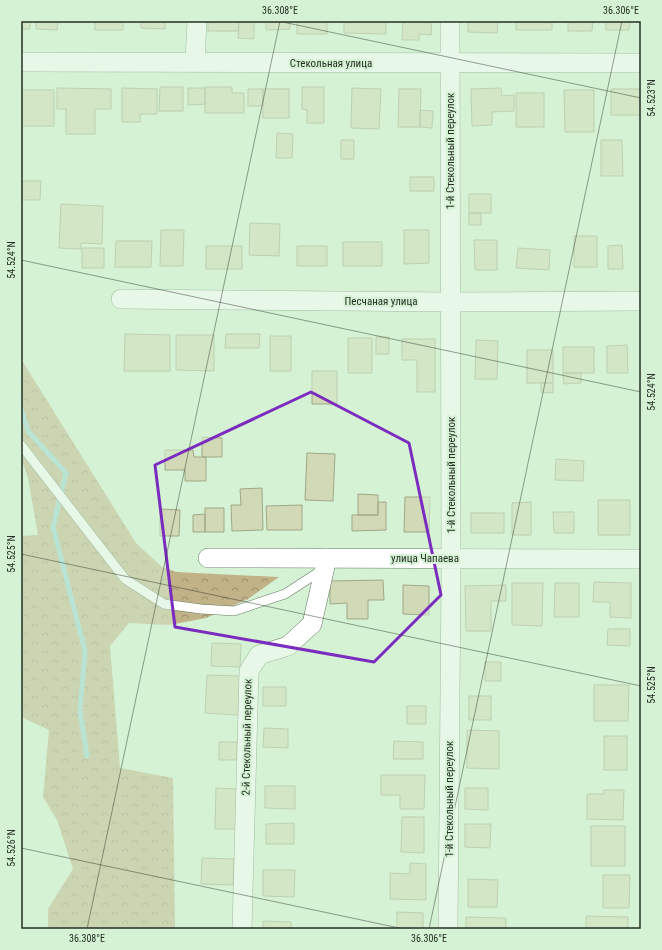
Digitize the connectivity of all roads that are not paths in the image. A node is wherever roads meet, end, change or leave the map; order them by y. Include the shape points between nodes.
1 (197, 21) edge
2 (450, 21) edge
3 (21, 62) edge
4 (195, 63) junction
5 (450, 63) junction
6 (641, 63) edge
7 (121, 299) dead end
8 (451, 302) junction
9 (641, 302) edge
10 (21, 445) edge
11 (208, 558) dead end
12 (451, 558) junction
13 (641, 558) edge
14 (326, 563) junction
15 (242, 929) edge
16 (448, 929) edge

1 - 4 street
2 - 5 street, 1-й Стекольный переулок
3 - 4 street, Стекольная улица
4 - 5 street, Стекольная улица
5 - 6 street, Стекольная улица
5 - 8 street, 1-й Стекольный переулок
7 - 8 street, Песчаная улица
8 - 9 street, Песчаная улица
8 - 12 street, 1-й Стекольный переулок
10 - 14 lane via 125,580 164,604 234,611 285,594
11 - 14 street, улица Чапаева
12 - 13 street, улица Чапаева
12 - 14 street, улица Чапаева
12 - 16 street, 1-й Стекольный переулок
14 - 15 street, 2-й Стекольный переулок via 312,624 288,646 259,655 248,671

